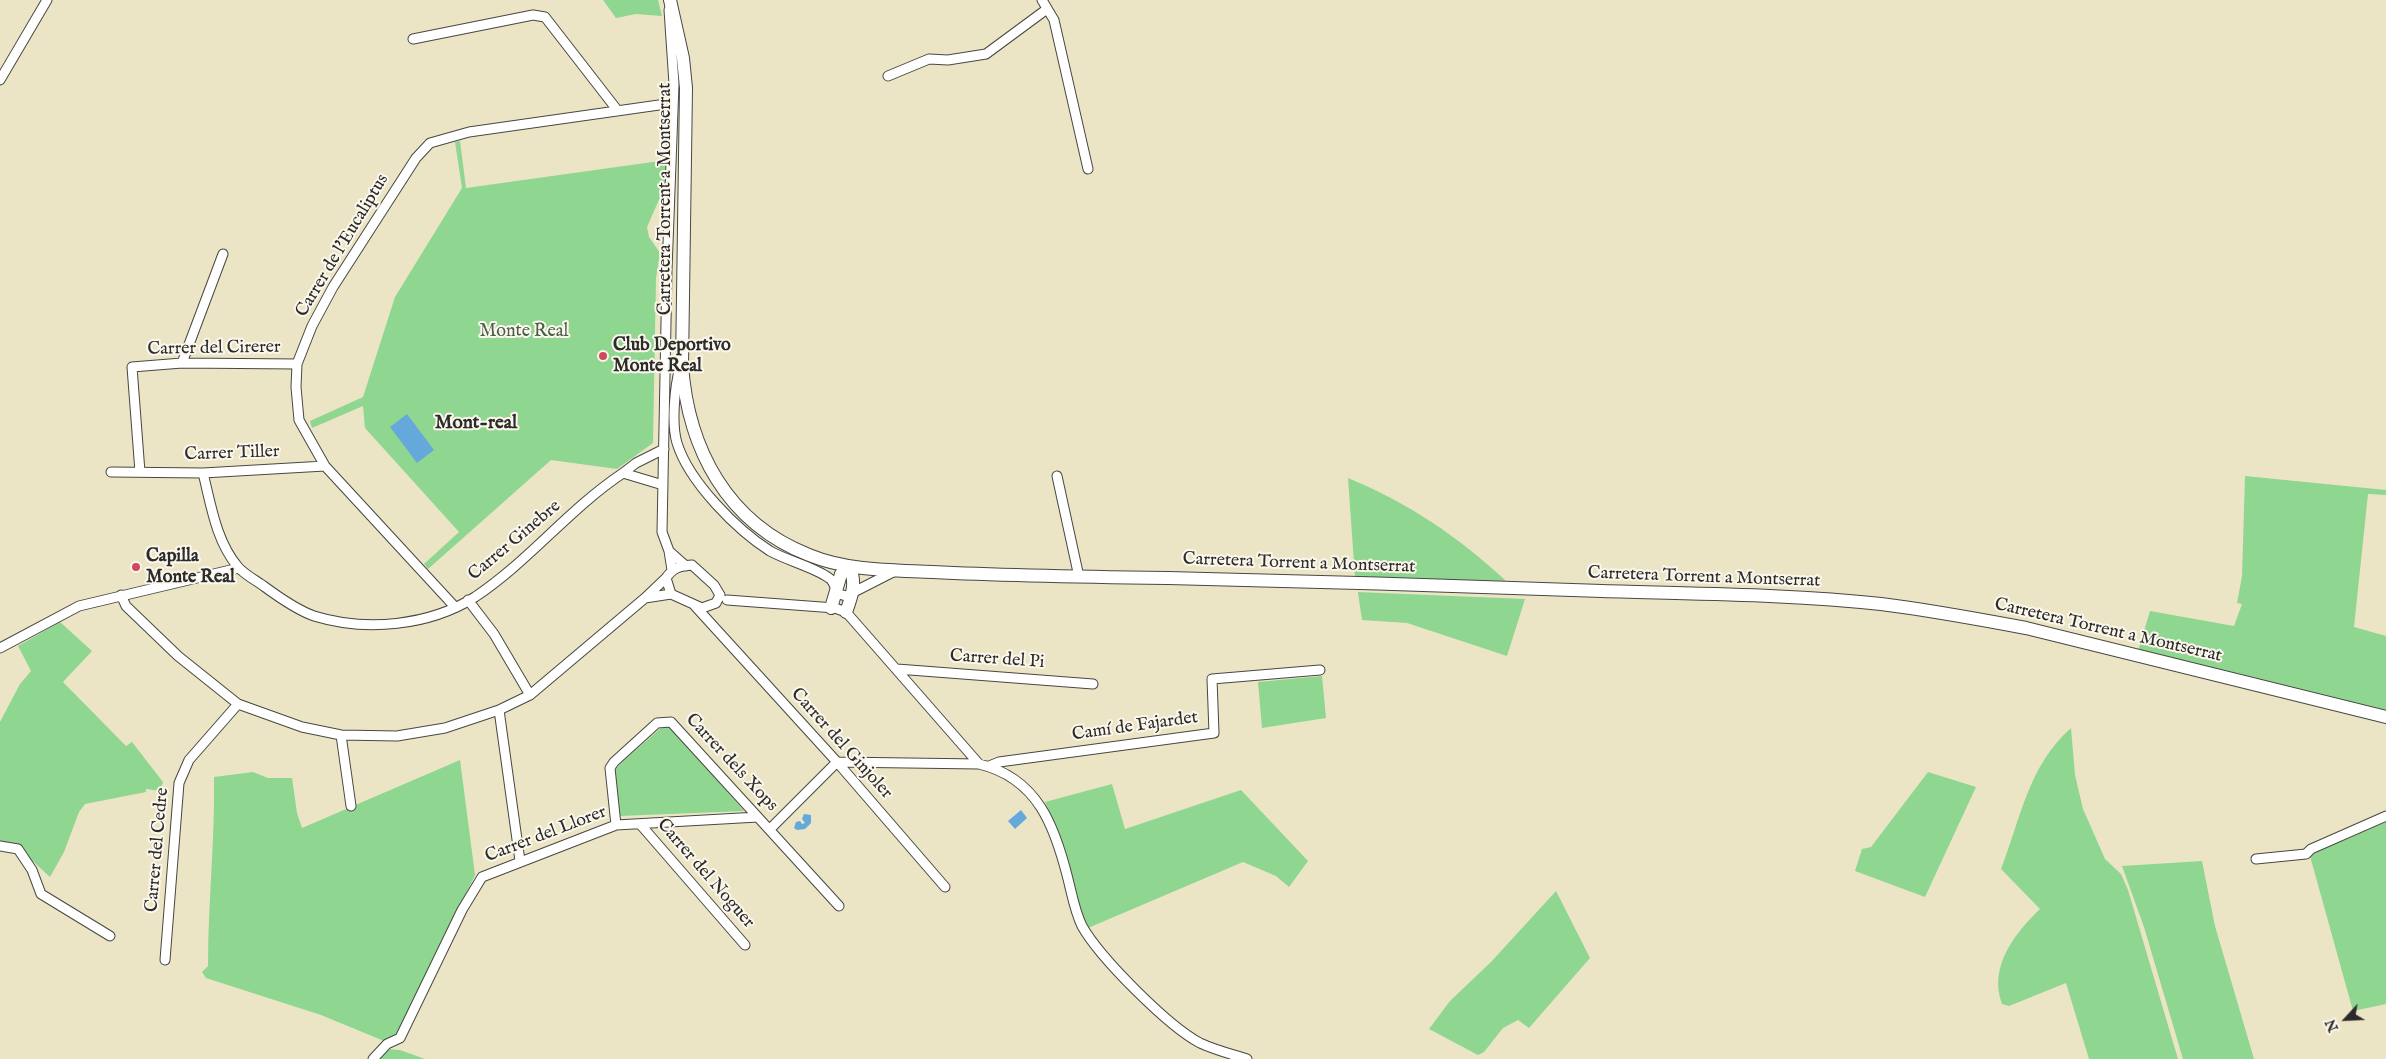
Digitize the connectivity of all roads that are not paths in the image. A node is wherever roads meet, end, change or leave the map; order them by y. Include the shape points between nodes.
1 (47, 0) edge
2 (669, 0) edge
3 (1042, 0) edge
4 (1047, 9) junction
5 (412, 39) dead end
6 (888, 76) dead end
7 (0, 80) edge
8 (674, 95) junction
9 (659, 105) junction
10 (618, 111) junction
11 (673, 113) junction
12 (1088, 169) dead end
13 (223, 254) dead end
14 (682, 362) junction
15 (182, 363) junction
16 (297, 364) junction
17 (664, 449) junction
18 (325, 466) junction
19 (111, 472) dead end
20 (140, 472) junction
21 (203, 473) junction
22 (623, 473) junction
23 (1057, 476) dead end
24 (663, 485) junction
25 (668, 551) junction
26 (686, 566) junction
27 (849, 566) junction
28 (239, 568) junction
29 (672, 570) junction
30 (896, 570) junction
31 (1080, 577) junction
32 (666, 578) junction
33 (835, 589) junction
34 (853, 592) junction
35 (671, 594) junction
36 (121, 595) junction
37 (645, 598) junction
38 (468, 600) junction
39 (718, 601) junction
40 (695, 606) junction
41 (455, 607) junction
42 (837, 609) junction
43 (711, 624) junction
44 (0, 648) edge
45 (897, 669) junction
46 (1320, 670) dead end
47 (1093, 684) dead end
48 (530, 695) junction
49 (238, 704) junction
50 (499, 710) junction
51 (2386, 717) edge
52 (341, 736) junction
53 (837, 762) junction
54 (979, 764) junction
55 (989, 766) junction
56 (351, 806) dead end
57 (2386, 816) edge
58 (758, 817) junction
59 (640, 824) junction
60 (616, 825) junction
61 (770, 829) junction
62 (0, 846) edge
63 (2256, 860) dead end
64 (520, 861) junction
65 (946, 887) dead end
66 (839, 906) dead end
67 (110, 936) dead end
68 (745, 945) dead end
69 (164, 960) dead end
70 (373, 1059) edge
71 (1247, 1059) edge

1 - 7 street
2 - 8 street
2 - 14 main road, Carretera Torrent a Montserrat via 683,58 686,88
3 - 4 street
4 - 6 street via 986,54 948,60 929,59
4 - 12 street via 1054,20
5 - 10 street via 533,15 545,17
8 - 9 street
8 - 11 street
9 - 10 street, Carrer de l'Eucaliptus
9 - 11 street
10 - 16 street, Carrer de l'Eucaliptus via 469,132 430,143 416,158 333,287 312,326
11 - 17 street
13 - 15 street
14 - 27 main road, Carretera Torrent a Montserrat via 686,408 694,436 716,480 730,498 756,523 794,548 810,556
14 - 33 street via 676,383 675,430 685,461 715,503 737,526 770,550 831,579
15 - 16 street, Carrer del Cirerer
15 - 20 street, Carrer del Cirerer via 132,367
16 - 18 street, Carrer de l'Eucaliptus via 300,420
17 - 22 street, Carrer Ginebre
17 - 24 street
18 - 21 street, Carrer Tiller
18 - 41 street, Carrer de l'Eucaliptus
19 - 20 street, Carrer Tiller
20 - 21 street, Carrer Tiller
21 - 28 street, Carrer Ginebre via 221,541
22 - 24 street
22 - 38 street, Carrer Ginebre via 506,573
23 - 31 street
24 - 25 street via 662,532
25 - 26 street
25 - 29 street
26 - 29 street
26 - 39 street via 692,565 714,585
27 - 30 main road, Carretera Torrent a Montserrat
27 - 33 main road via 841,574
27 - 34 main road via 853,574
28 - 36 street
28 - 41 street, Carrer Ginebre via 282,600 313,615 351,623 388,624 420,620
29 - 32 street
30 - 31 main road, Carretera Torrent a Montserrat
30 - 34 street
31 - 51 main road, Carretera Torrent a Montserrat via 1537,588 1878,604 2026,628
32 - 35 street
32 - 37 street
33 - 34 street via 846,596
33 - 42 main road
34 - 42 main road
35 - 37 street
35 - 40 street
36 - 44 street via 79,606
36 - 49 street via 126,606 178,656
37 - 48 street
38 - 41 street, Carrer Ginebre
38 - 48 street via 494,634
39 - 40 street via 702,608
39 - 42 street
39 - 43 street
40 - 43 street, Carrer del Ginjoler
42 - 45 street
43 - 53 street, Carrer del Ginjoler
45 - 47 street, Carrer del Pi
45 - 54 street
46 - 55 street, Camí de Fajardet via 1212,679 1214,733 999,762
48 - 50 street
49 - 52 street via 302,727
49 - 69 street, Carrer del Cedre via 189,760 179,783
50 - 52 street via 435,730 397,736
50 - 64 street
52 - 56 street
53 - 54 street
53 - 61 street
53 - 65 street, Carrer del Ginjoler
54 - 55 street, Camí de Fajardet
55 - 71 street, Camí de Fajardet via 1012,777 1047,814 1058,839 1081,924 1105,959 1180,1029 1199,1042
57 - 63 street via 2306,854
58 - 59 street, Carrer del Llorer
58 - 60 street, Carrer dels Xops via 675,725 662,721 610,768
58 - 61 street, Carrer dels Xops
59 - 60 street, Carrer del Llorer
59 - 68 street, Carrer del Noguer
60 - 64 street, Carrer del Llorer
61 - 66 street, Carrer dels Xops
62 - 67 street via 18,849 32,870 41,894
64 - 70 street, Carrer del Llorer via 490,872 477,882 400,1038 387,1044

